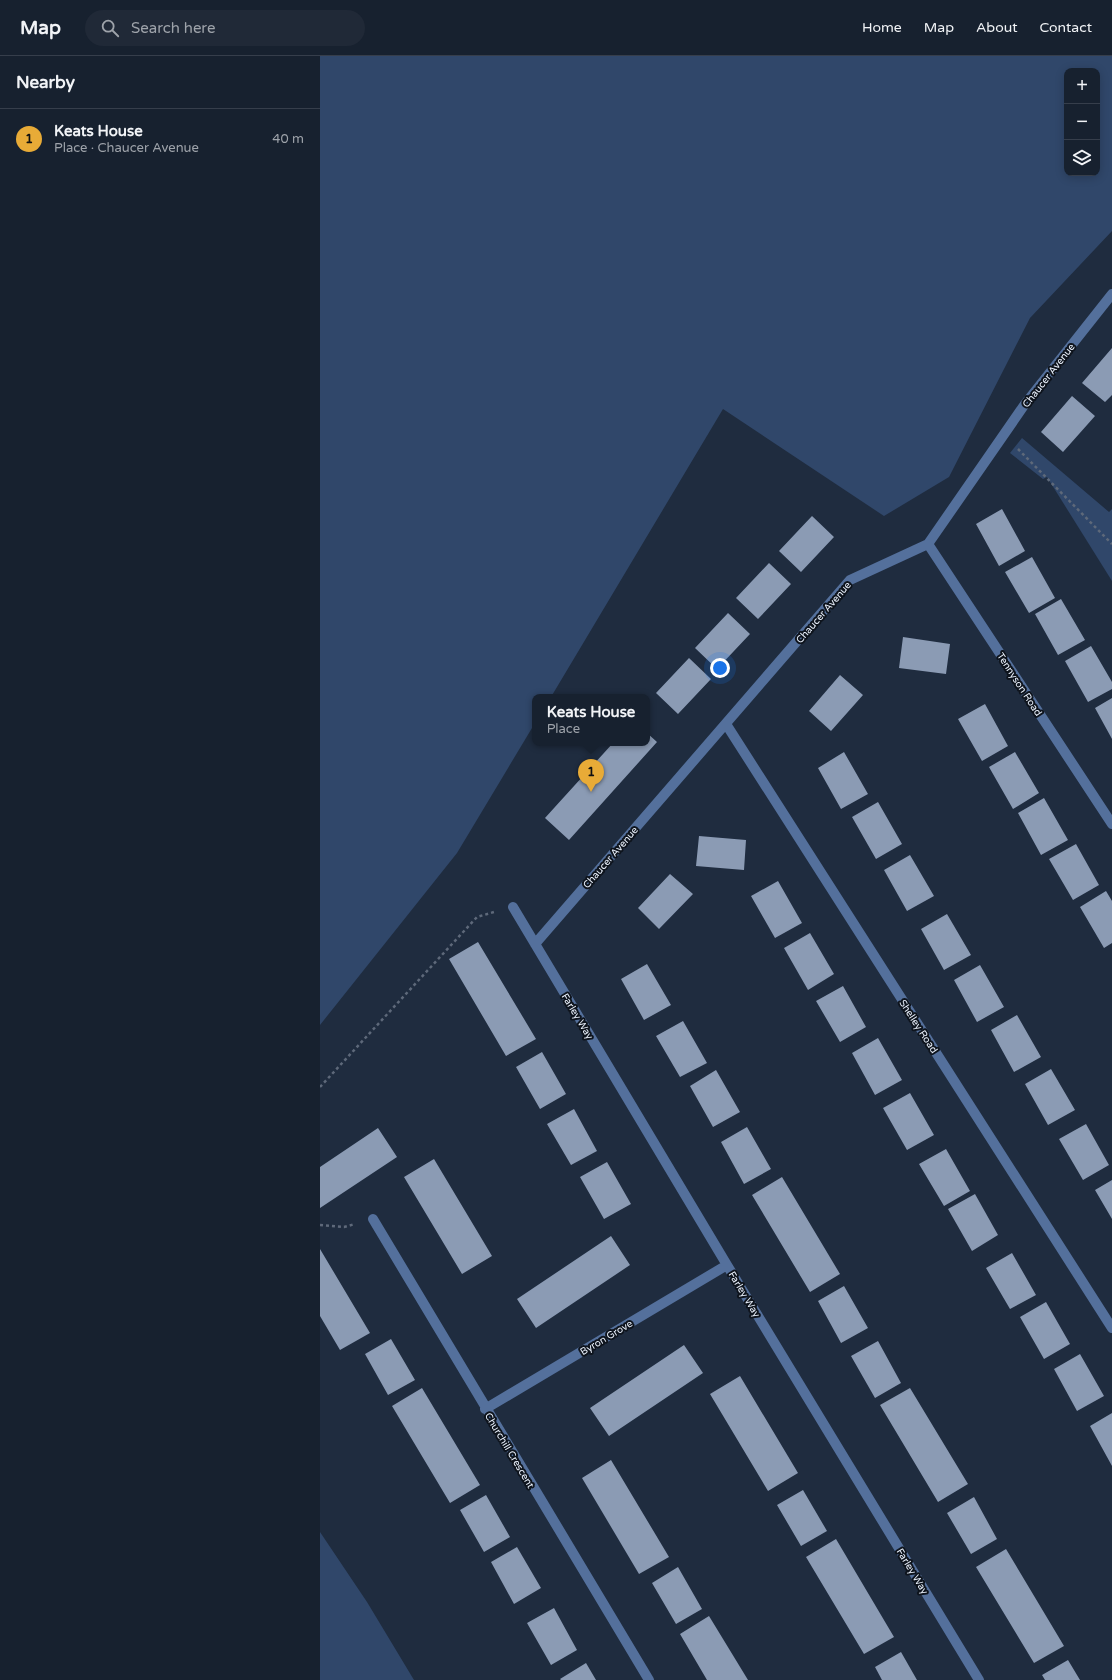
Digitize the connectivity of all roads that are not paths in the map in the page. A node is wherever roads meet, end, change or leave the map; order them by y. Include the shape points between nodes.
1 (1112, 294) edge
2 (928, 544) junction
3 (726, 724) junction
4 (1112, 824) edge
5 (513, 907) road end
6 (535, 944) junction
7 (373, 1220) road end
8 (727, 1265) junction
9 (1112, 1328) edge
10 (486, 1409) junction
11 (649, 1680) edge
12 (979, 1680) edge

1 - 2 street, Chaucer Avenue via 1025,404
2 - 3 street, Chaucer Avenue via 850,580
2 - 4 street, Tennyson Road
3 - 6 street, Chaucer Avenue
3 - 9 street, Shelley Road
5 - 6 street, Farley Way
6 - 8 street, Farley Way
7 - 10 street, Churchill Crescent
8 - 10 street, Byron Grove
8 - 12 street, Farley Way
10 - 11 street, Churchill Crescent

